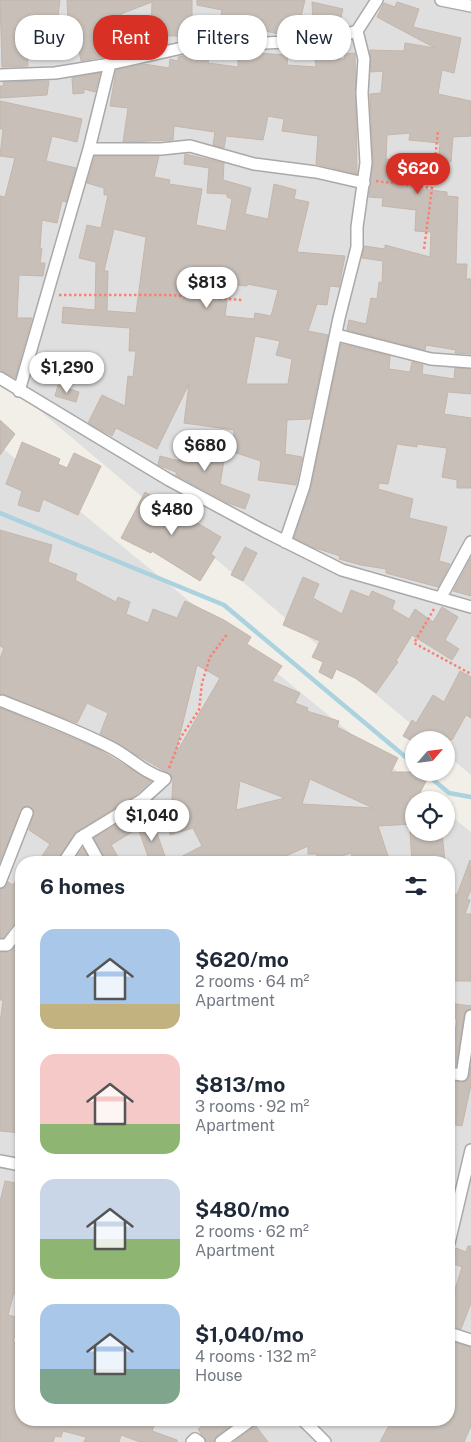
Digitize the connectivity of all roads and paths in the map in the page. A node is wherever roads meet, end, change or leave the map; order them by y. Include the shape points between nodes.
1 (378, 0) edge
2 (441, 0) edge
3 (471, 6) edge
4 (357, 31) junction
5 (110, 64) junction
6 (0, 74) edge
7 (438, 130) dead end
8 (89, 149) junction
9 (364, 182) junction
10 (432, 188) junction
11 (424, 249) dead end
12 (46, 295) junction
13 (242, 300) dead end
14 (336, 335) junction
15 (471, 362) edge
16 (0, 378) edge
17 (18, 391) junction
18 (285, 542) junction
19 (471, 542) edge
20 (441, 597) junction
21 (471, 607) edge
22 (228, 633) dead end
23 (471, 674) edge
24 (2, 701) dead end
25 (165, 779) junction
26 (28, 813) dead end
27 (84, 835) junction
28 (68, 856) edge
29 (96, 856) edge
30 (0, 882) edge
31 (15, 935) edge
32 (0, 945) edge
33 (471, 1016) edge
34 (455, 1074) edge
35 (470, 1150) edge
36 (0, 1161) edge
37 (15, 1164) edge
38 (455, 1216) edge
39 (455, 1335) edge
40 (471, 1340) edge
41 (243, 1426) edge
42 (309, 1426) edge
43 (192, 1442) edge
44 (199, 1442) edge
45 (221, 1442) edge
46 (325, 1442) edge

1 - 4 street
2 - 3 street
4 - 5 street via 328,40 265,43 218,40
4 - 9 street via 364,59
5 - 6 street via 55,73
5 - 8 street
7 - 10 path
8 - 9 street via 161,150 190,146 254,164
8 - 12 street
9 - 10 path
9 - 14 street via 356,255
10 - 11 path
12 - 13 path
12 - 17 street
14 - 15 street via 431,359
14 - 18 street via 304,486
16 - 17 street
17 - 18 street via 169,480
18 - 20 street via 342,570
19 - 20 street
20 - 21 street
20 - 23 path via 414,643
22 - 25 path via 210,657 202,683 199,710 181,737
24 - 25 street via 114,749 151,775
25 - 27 street via 142,800
26 - 30 street
27 - 28 street
27 - 29 street
31 - 32 street via 7,945
33 - 34 street via 462,1075
35 - 38 street
36 - 37 street
39 - 40 street
41 - 45 street
42 - 46 street
43 - 44 street via 195,1439

